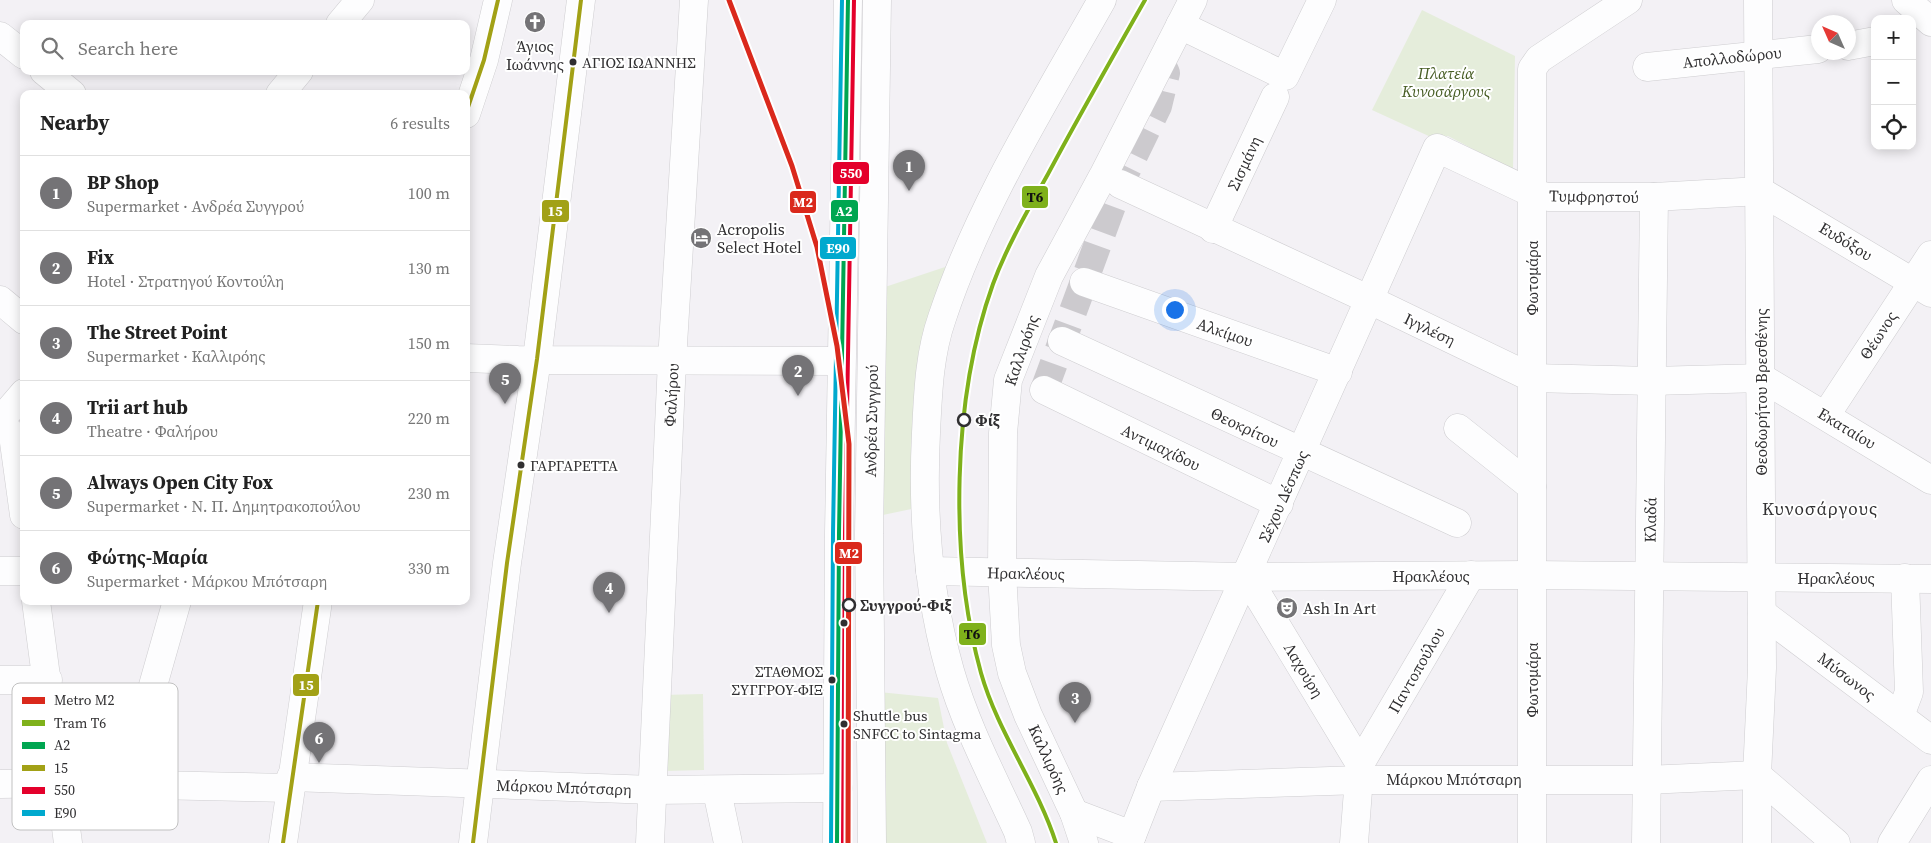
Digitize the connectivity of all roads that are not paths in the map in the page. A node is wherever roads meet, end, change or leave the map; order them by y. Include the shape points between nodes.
1 (360, 0) edge
2 (498, 0) edge
3 (582, 0) edge
4 (694, 0) edge
5 (848, 0) edge
6 (877, 0) edge
7 (1102, 0) edge
8 (1193, 0) edge
9 (1322, 0) edge
10 (1758, 0) edge
11 (1623, 1) edge
12 (343, 20) edge
13 (1180, 25) junction
14 (0, 36) edge
15 (1871, 42) edge
16 (1856, 45) edge
17 (1811, 49) edge
18 (20, 52) edge
19 (1760, 53) junction
20 (1647, 67) dead end
21 (49, 75) edge
22 (296, 75) edge
23 (1280, 86) junction
24 (67, 90) edge
25 (283, 90) edge
26 (470, 102) edge
27 (1437, 148) joint
28 (1120, 184) dead end
29 (1760, 191) junction
30 (1532, 193) junction
31 (1654, 197) junction
32 (1213, 228) junction
33 (1931, 255) edge
34 (1084, 282) dead end
35 (1922, 287) edge
36 (0, 300) edge
37 (1370, 300) junction
38 (20, 317) edge
39 (1062, 340) dead end
40 (470, 358) edge
41 (537, 359) junction
42 (672, 360) junction
43 (841, 361) junction
44 (1338, 372) junction
45 (1532, 378) junction
46 (1762, 378) junction
47 (1652, 380) junction
48 (1044, 390) dead end
49 (20, 398) edge
50 (1826, 415) junction
51 (0, 422) edge
52 (1458, 428) dead end
53 (1302, 453) junction
54 (1931, 480) edge
55 (1532, 487) junction
56 (20, 488) edge
57 (1279, 504) junction
58 (1457, 524) dead end
59 (0, 571) edge
60 (20, 571) edge
61 (930, 571) junction
62 (1002, 572) junction
63 (1471, 575) junction
64 (1532, 575) junction
65 (1649, 576) junction
66 (1247, 577) junction
67 (1761, 578) junction
68 (1918, 578) edge
69 (37, 605) edge
70 (176, 605) edge
71 (317, 605) edge
72 (1762, 613) junction
73 (0, 680) edge
74 (48, 680) junction
75 (48, 683) edge
76 (154, 683) edge
77 (1900, 716) junction
78 (1931, 740) edge
79 (1360, 772) junction
80 (1757, 775) junction
81 (1532, 779) junction
82 (1646, 780) junction
83 (1931, 780) edge
84 (290, 783) junction
85 (178, 784) edge
86 (482, 785) junction
87 (1151, 787) junction
88 (838, 788) junction
89 (653, 790) junction
90 (717, 791) junction
91 (1074, 813) junction
92 (66, 830) edge
93 (1130, 839) edge
94 (68, 843) edge
95 (283, 843) edge
96 (474, 843) edge
97 (650, 843) edge
98 (728, 843) edge
99 (837, 843) edge
100 (872, 843) edge
101 (1021, 843) edge
102 (1084, 843) edge
103 (1354, 843) edge
104 (1532, 843) edge
105 (1646, 843) edge
106 (1757, 843) edge
107 (1836, 843) edge
108 (1892, 843) edge

1 - 12 main road
2 - 26 main road
3 - 41 main road
4 - 42 main road, Φαλήρου
5 - 43 main road, Ανδρέα Συγγρού
6 - 100 main road, Ανδρέα Συγγρού via 869,525
7 - 61 main road via 970,244 941,319 930,379 924,478
8 - 13 main road, Καλλιρόης
9 - 23 main road, Σισμάνη
10 - 19 main road, Θεοδωρήτου Βρεσθένης
11 - 30 main road, Φωτομάρα via 1539,59 1532,69
13 - 23 main road
13 - 62 main road, Καλλιρόης via 1048,276 1008,380 1003,433
14 - 18 main road
15 - 16 main road
17 - 19 main road, Απολλοδώρου
19 - 20 main road, Απολλοδώρου
19 - 29 main road, Θεοδωρήτου Βρεσθένης
21 - 24 main road
22 - 25 main road
23 - 32 main road, Σισμάνη
27 - 30 main road, Τυμφρηστού
27 - 37 main road, Σέχου Δέσπως
28 - 32 main road, Ιγγλέση
29 - 31 main road, Τυμφρηστού
29 - 35 main road, Ευδόξου
29 - 46 main road, Θεοδωρήτου Βρεσθένης
30 - 31 main road, Τυμφρηστού via 1548,197
30 - 45 main road, Φωτομάρα
31 - 47 main road, Κλαδά
32 - 37 main road, Ιγγλέση
33 - 35 main road, Θέωνος
34 - 44 main road, Αλκίμου
35 - 50 main road, Θέωνος
36 - 38 main road
37 - 44 main road, Σέχου Δέσπως
37 - 45 main road, Ιγγλέση
39 - 53 main road, Θεοκρίτου
40 - 41 main road
41 - 42 main road
41 - 86 main road via 507,563
42 - 43 main road
42 - 89 main road, Φαλήρου
43 - 88 main road, Ανδρέα Συγγρού
44 - 53 main road, Σέχου Δέσπως
45 - 47 main road, Ιγγλέση
45 - 55 main road, Φωτομάρα
46 - 47 main road, Ιγγλέση
46 - 50 main road, Εκαταίου
46 - 67 main road, Θεοδωρήτου Βρεσθένης
47 - 65 main road, Κλαδά
48 - 57 main road, Αντιμαχίδου
49 - 51 main road
50 - 54 main road, Εκαταίου
51 - 56 main road via 12,435
52 - 55 main road
53 - 57 main road, Σέχου Δέσπως
53 - 58 main road, Θεοκρίτου
55 - 64 main road, Φωτομάρα
57 - 66 main road, Σέχου Δέσπως
59 - 60 main road
61 - 62 main road, Ηρακλέους
61 - 101 main road via 951,673 968,722
62 - 66 main road, Ηρακλέους
62 - 91 main road, Καλλιρόης via 1006,645 1012,673
63 - 64 main road, Ηρακλέους
63 - 66 main road, Ηρακλέους
63 - 79 main road, Παντοπούλου
64 - 65 main road, Ηρακλέους
64 - 81 main road, Φωτομάρα
65 - 67 main road, Ηρακλέους
65 - 82 main road, Κλαδά
66 - 79 main road, Λαχούρη
66 - 87 main road, Σέχου Δέσπως
67 - 68 main road, Ηρακλέους
67 - 72 main road, Θεοδωρήτου Βρεσθένης
68 - 77 main road via 1909,692
69 - 74 main road
70 - 76 main road
71 - 84 main road
72 - 77 main road, Μύσωνος
72 - 80 main road, Θεοδωρήτου Βρεσθένης
73 - 74 main road
74 - 75 main road
77 - 78 main road, Μύσωνος
79 - 81 main road, Μάρκου Μπότσαρη
79 - 87 main road, Μάρκου Μπότσαρη
79 - 103 main road
80 - 82 main road, Μάρκου Μπότσαρη
80 - 106 main road, Θεοδωρήτου Βρεσθένης
80 - 107 main road
81 - 82 main road, Μάρκου Μπότσαρη
81 - 104 main road, Φωτομάρα
82 - 105 main road, Κλαδά
83 - 108 main road
84 - 85 main road, Μάρκου Μπότσαρη
84 - 86 main road, Μάρκου Μπότσαρη
84 - 95 main road
86 - 89 main road, Μάρκου Μπότσαρη
86 - 96 main road
87 - 93 main road, Σέχου Δέσπως
88 - 90 main road, Μάρκου Μπότσαρη
88 - 99 main road, Ανδρέα Συγγρού
89 - 90 main road, Μάρκου Μπότσαρη
89 - 97 main road, Φαλήρου
90 - 98 main road
91 - 93 main road
91 - 102 main road, Καλλιρόης
92 - 94 main road

